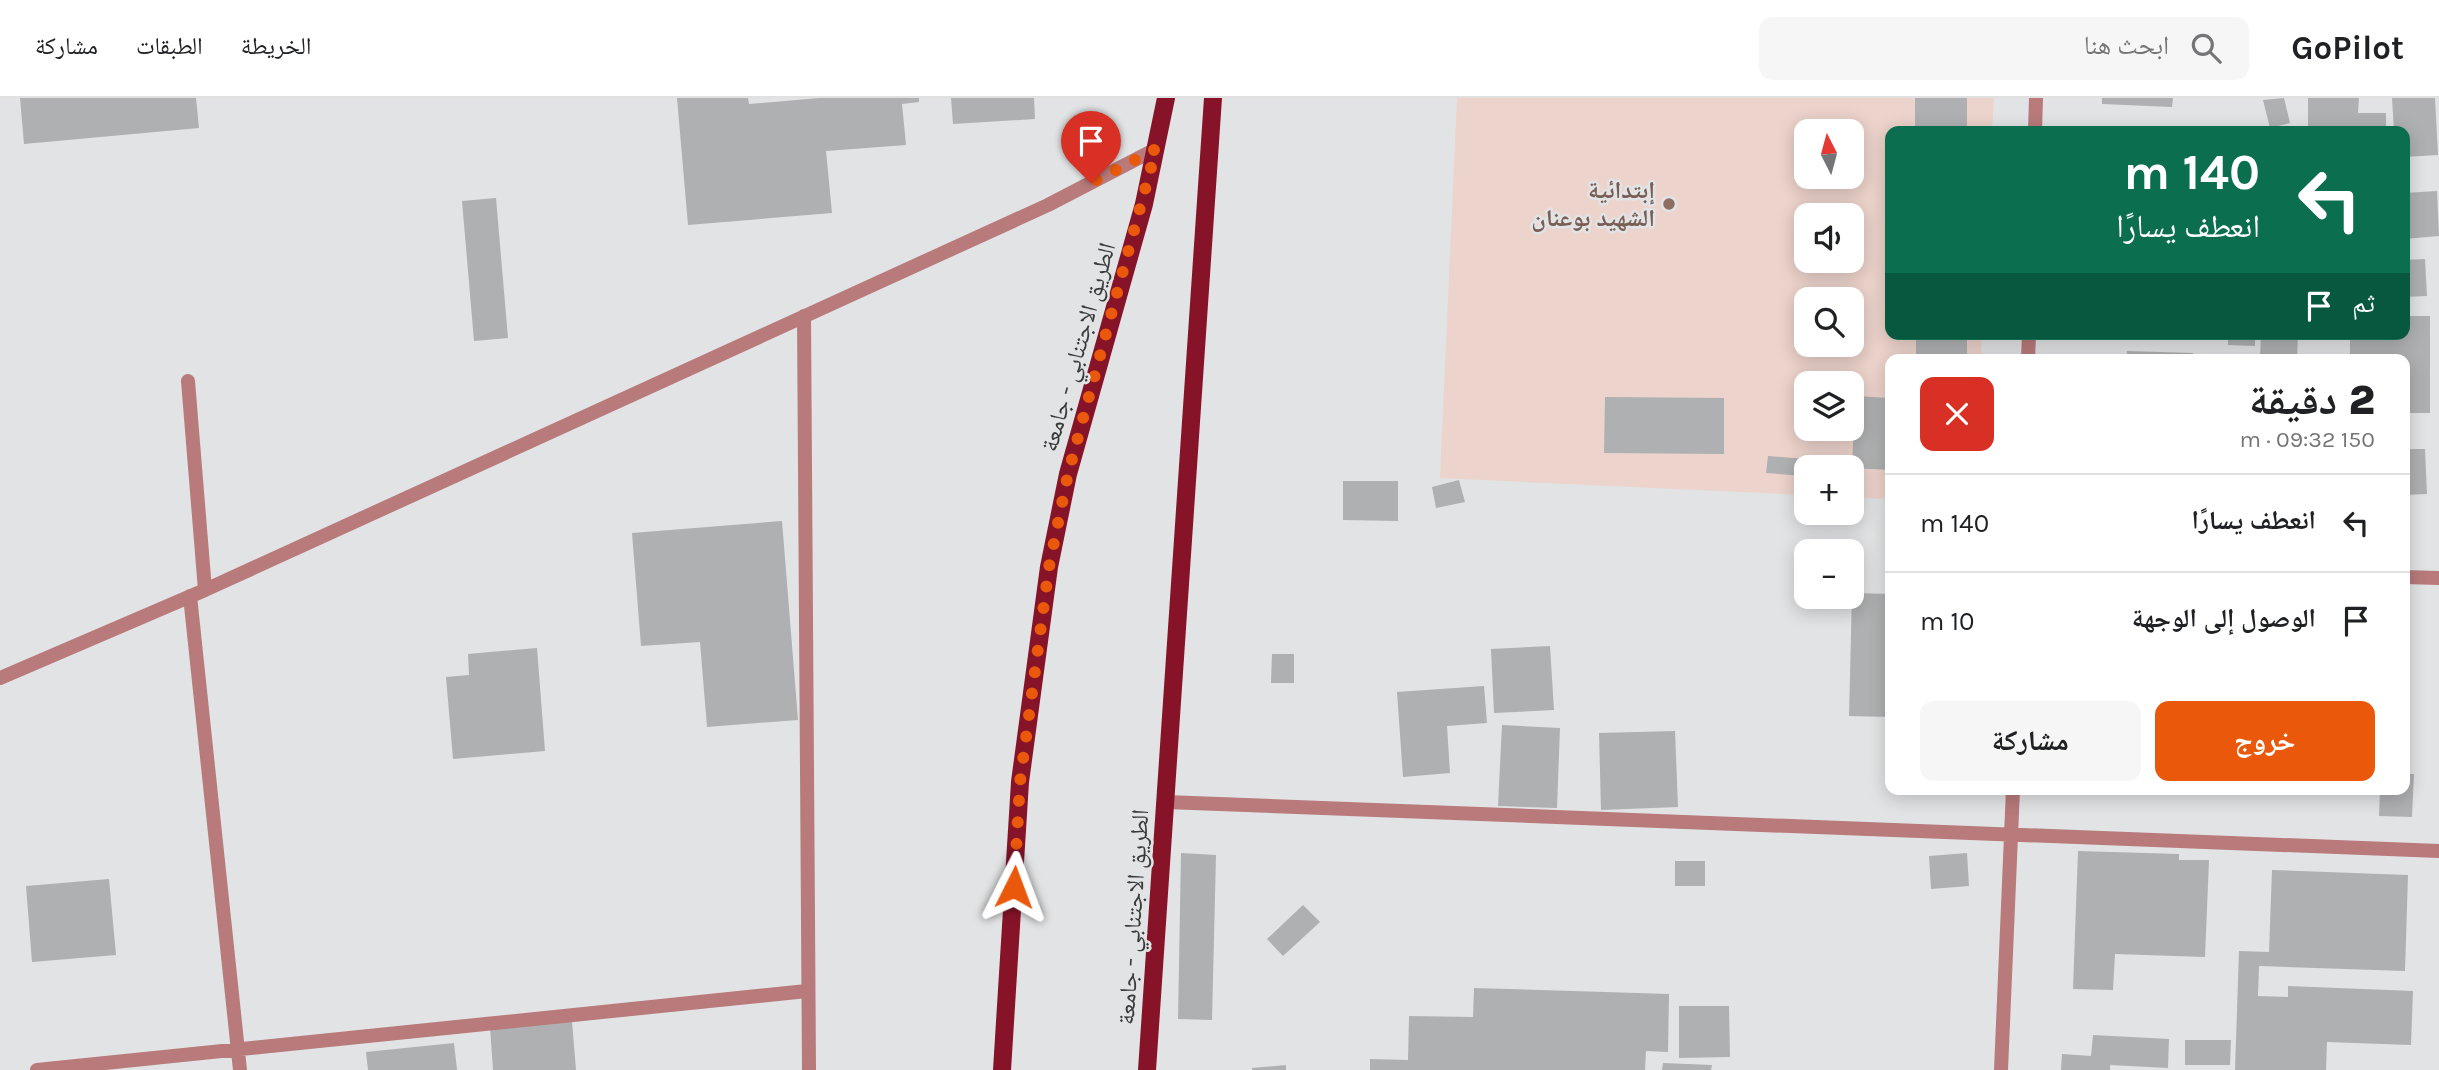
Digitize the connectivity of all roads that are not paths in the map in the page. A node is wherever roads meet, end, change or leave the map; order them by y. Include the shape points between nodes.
1 (1166, 98) edge
2 (1213, 98) edge
3 (2036, 98) edge
4 (2035, 126) edge
5 (1156, 149) junction
6 (804, 316) junction
7 (188, 381) dead end
8 (2410, 577) edge
9 (2439, 578) edge
10 (205, 590) junction
11 (190, 596) junction
12 (0, 678) edge
13 (2013, 795) edge
14 (1166, 802) junction
15 (2011, 834) junction
16 (2439, 851) edge
17 (807, 991) junction
18 (237, 1048) junction
19 (37, 1070) edge
20 (240, 1070) edge
21 (809, 1070) edge
22 (1002, 1070) edge
23 (1147, 1070) edge
24 (2001, 1070) edge

1 - 5 main road, الطريق الاجتنابي - جامعة
2 - 14 main road, الطريق الاجتنابي - جامعة
3 - 4 street
5 - 6 street via 1048,205
5 - 22 main road, الطريق الاجتنابي - جامعة via 1068,474 1049,567 1020,782
6 - 10 street
6 - 17 street
7 - 10 street
8 - 9 street
10 - 11 street
11 - 12 street
11 - 18 street
13 - 15 street
14 - 15 street
14 - 23 main road, الطريق الاجتنابي - جامعة
15 - 16 street
15 - 24 street
17 - 18 street
17 - 21 street
18 - 19 street
18 - 20 street

